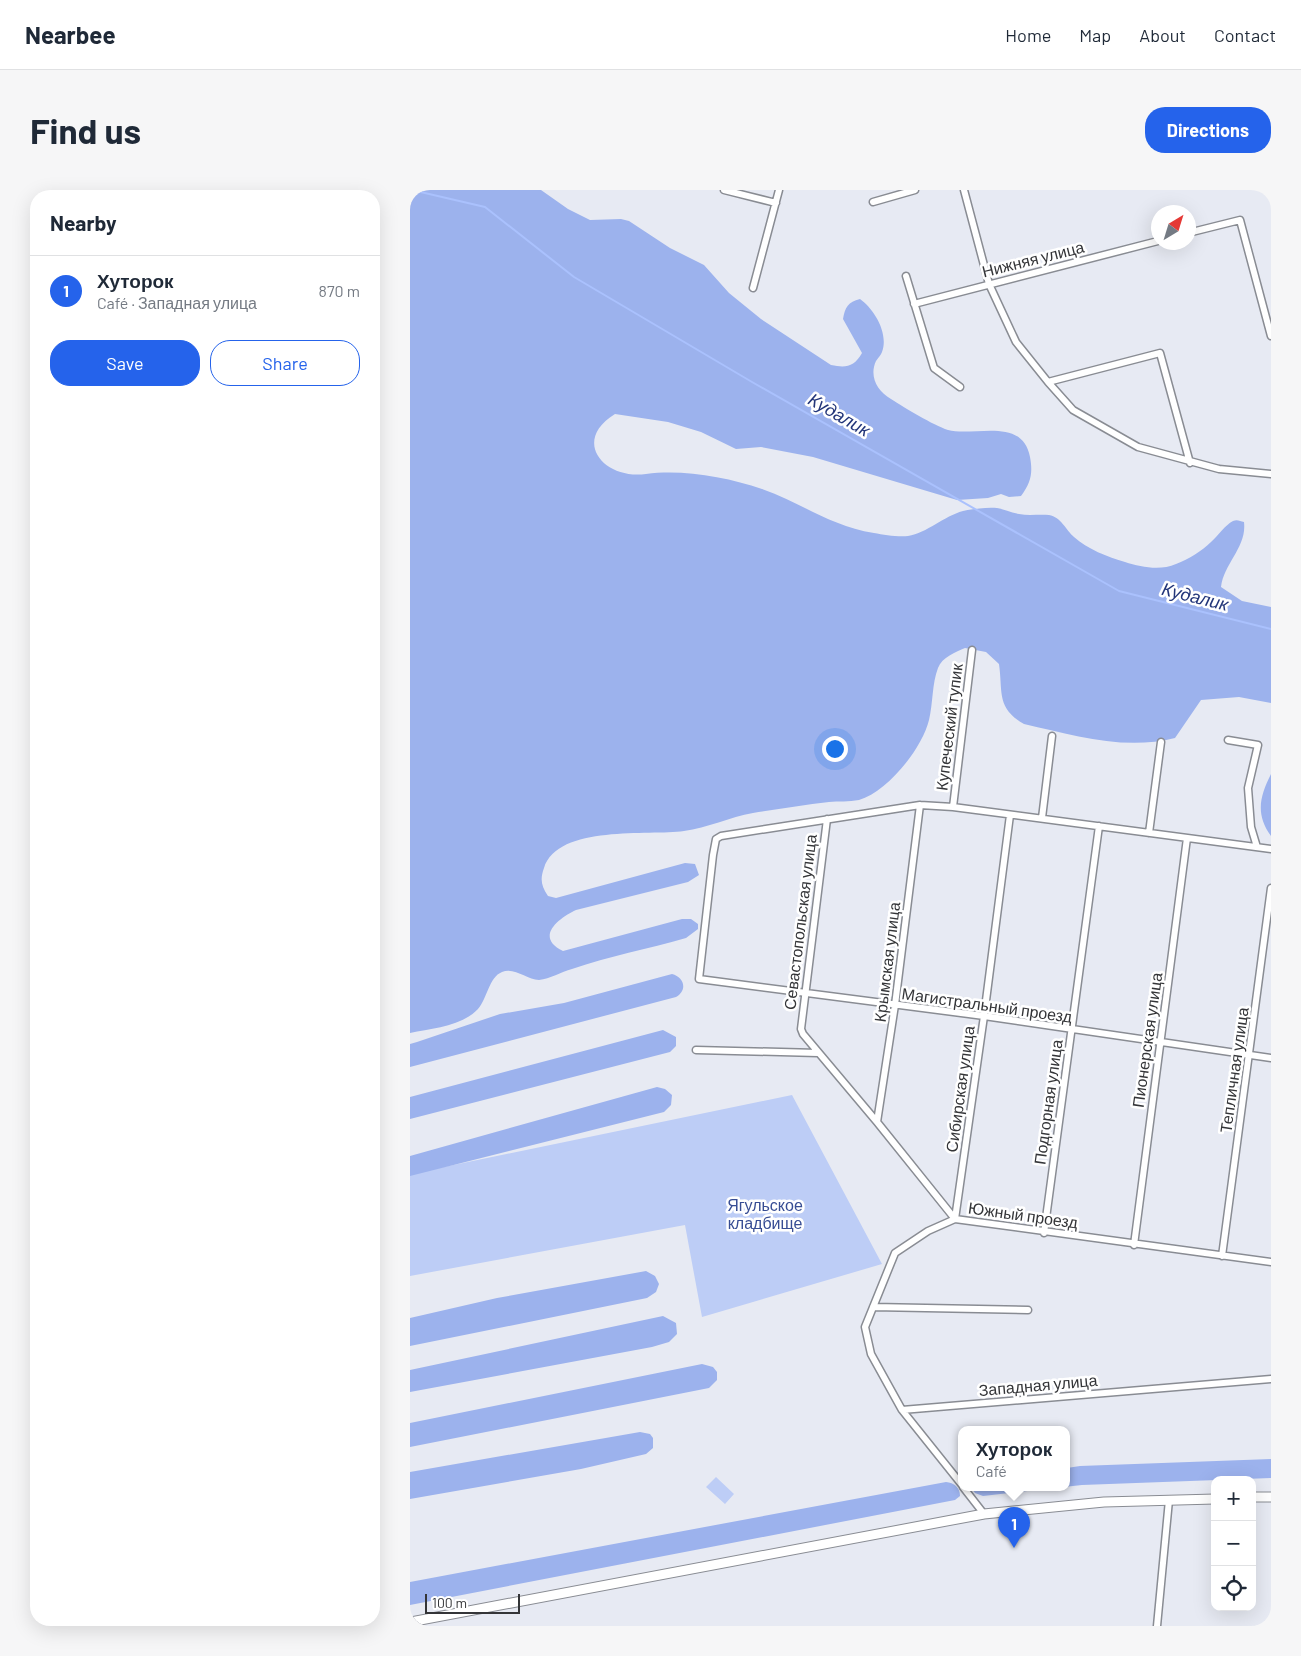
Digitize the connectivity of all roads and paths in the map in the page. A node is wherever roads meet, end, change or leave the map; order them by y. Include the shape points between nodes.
1 (724, 190) edge
2 (779, 190) edge
3 (915, 190) edge
4 (964, 190) edge
5 (873, 202) dead end
6 (776, 203) junction
7 (1196, 231) edge
8 (1151, 243) edge
9 (906, 276) dead end
10 (989, 284) junction
11 (753, 288) dead end
12 (914, 304) junction
13 (1271, 336) edge
14 (1048, 382) junction
15 (960, 387) dead end
16 (1190, 463) junction
17 (1271, 474) edge
18 (972, 650) dead end
19 (1052, 736) dead end
20 (1228, 740) dead end
21 (1161, 742) dead end
22 (920, 805) junction
23 (953, 807) junction
24 (1010, 815) junction
25 (1042, 818) junction
26 (827, 819) junction
27 (1099, 826) junction
28 (1149, 833) junction
29 (1188, 838) junction
30 (1257, 847) junction
31 (1271, 849) edge
32 (1271, 888) edge
33 (804, 994) junction
34 (895, 1006) junction
35 (984, 1016) junction
36 (801, 1029) joint
37 (1071, 1030) junction
38 (1161, 1042) junction
39 (696, 1050) dead end
40 (818, 1053) junction
41 (1250, 1055) junction
42 (1271, 1058) edge
43 (877, 1122) junction
44 (955, 1219) junction
45 (1044, 1233) junction
46 (1134, 1245) junction
47 (1222, 1256) junction
48 (1271, 1262) edge
49 (873, 1307) junction
50 (1028, 1310) dead end
51 (1271, 1380) edge
52 (902, 1410) junction
53 (958, 1481) edge
54 (966, 1491) edge
55 (1256, 1497) edge
56 (1271, 1497) edge
57 (1211, 1499) edge
58 (1169, 1500) junction
59 (984, 1514) junction
60 (410, 1622) edge
61 (1157, 1626) edge

1 - 6 street
2 - 6 street
3 - 5 street
4 - 10 street
6 - 11 street
7 - 13 street via 1240,220
8 - 10 street, Нижняя улица
9 - 12 street
10 - 12 street, Нижняя улица
10 - 14 street via 1016,342
12 - 15 street via 934,368
14 - 16 street via 1073,410 1138,447
14 - 16 street via 1160,353
16 - 17 street
18 - 23 street, Купеческий тупик
19 - 25 street
20 - 30 street via 1258,745 1248,788 1251,827
21 - 28 street
22 - 23 street
22 - 26 street
22 - 34 street, Крымская улица
23 - 24 street
24 - 25 street
24 - 35 street, Сибирская улица
25 - 27 street
26 - 33 street, Севастопольская улица
26 - 33 street, Магистральный проезд via 717,837 712,855 699,980
27 - 28 street
27 - 37 street, Подгорная улица
28 - 29 street
29 - 30 street
29 - 38 street, Пионерская улица
30 - 31 street
32 - 41 street, Тепличная улица
33 - 34 street, Магистральный проезд
33 - 36 street, Севастопольская улица
34 - 35 street, Магистральный проезд
34 - 43 street, Крымская улица
35 - 37 street, Магистральный проезд
35 - 44 street, Сибирская улица
36 - 40 street, Южный проезд
37 - 38 street, Магистральный проезд
37 - 45 street, Подгорная улица
38 - 41 street, Магистральный проезд
38 - 46 street, Пионерская улица
39 - 40 street
40 - 43 street, Южный проезд
41 - 42 street, Магистральный проезд
41 - 47 street, Тепличная улица
43 - 44 street, Южный проезд
44 - 45 street, Южный проезд
44 - 49 street via 895,1252
45 - 46 street, Южный проезд
46 - 47 street, Южный проезд
47 - 48 street, Южный проезд
49 - 50 street
49 - 52 street via 865,1327 866,1340 884,1381
51 - 52 street, Западная улица
52 - 53 street
54 - 59 street
55 - 56 street
57 - 58 street
58 - 59 street via 1104,1502
58 - 61 street
59 - 60 street

